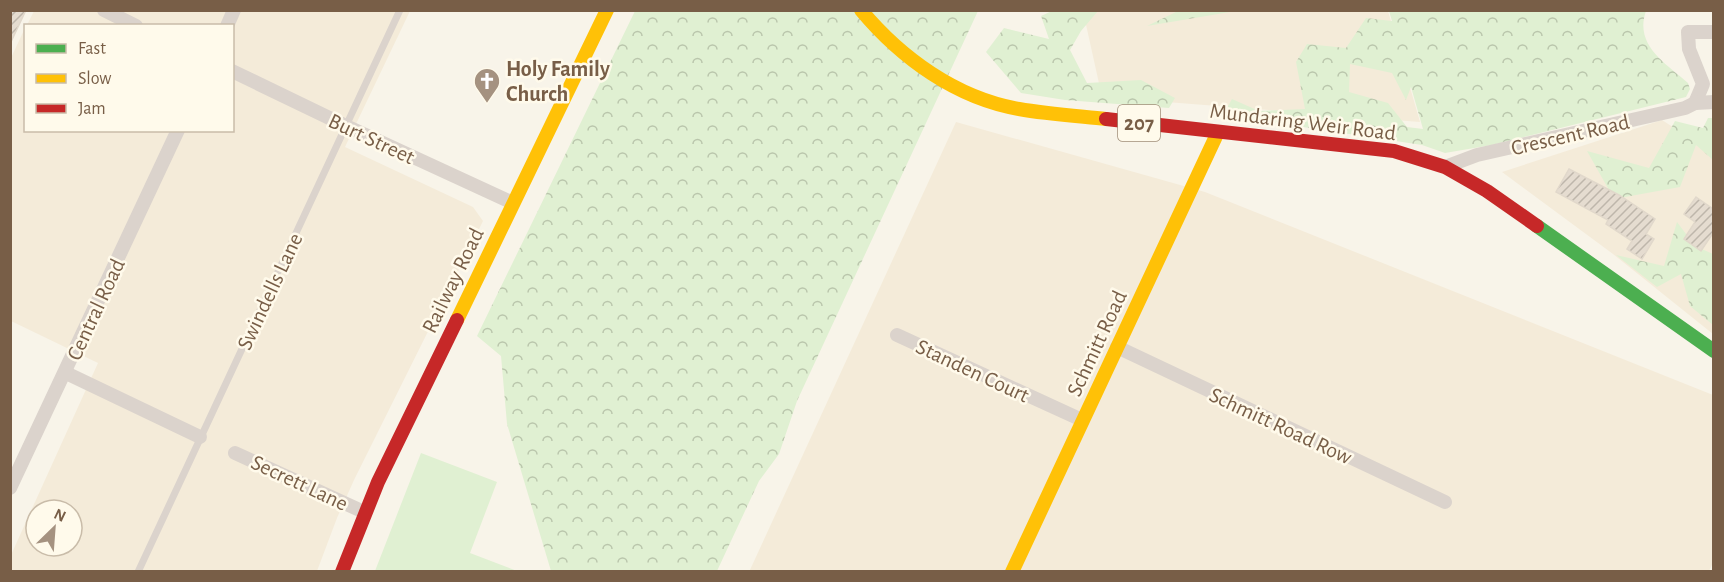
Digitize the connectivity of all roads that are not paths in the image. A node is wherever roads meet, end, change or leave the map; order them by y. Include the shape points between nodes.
1 (104, 10) edge
2 (234, 10) edge
3 (400, 10) edge
4 (607, 10) edge
5 (861, 10) edge
6 (132, 24) edge
7 (228, 24) edge
8 (1713, 32) edge
9 (234, 72) edge
10 (1713, 102) edge
11 (1695, 103) junction
12 (346, 126) junction
13 (177, 132) edge
14 (1218, 132) junction
15 (1445, 167) junction
16 (513, 203) junction
17 (897, 335) dead end
18 (1117, 347) junction
19 (1713, 351) edge
20 (66, 373) junction
21 (1082, 420) junction
22 (200, 437) junction
23 (235, 453) dead end
24 (10, 488) edge
25 (1445, 502) dead end
26 (364, 512) junction
27 (138, 572) edge
28 (342, 572) edge
29 (1012, 572) edge

1 - 6 street
2 - 7 street
3 - 12 lane, Swindells Lane
4 - 16 street, Railway Road
5 - 14 street, Mundaring Weir Road / 207 via 892,45 930,73 993,103
8 - 11 street via 1688,32 1689,49 1703,84
9 - 12 street, Burt Street
10 - 11 street, Crescent Road
11 - 15 street, Crescent Road via 1476,155
12 - 16 street, Burt Street
12 - 22 lane, Swindells Lane
13 - 20 street, Central Road
14 - 15 street, Mundaring Weir Road / 207 via 1394,152
14 - 18 street, Schmitt Road
15 - 19 street, Mundaring Weir Road / 207 via 1487,191
16 - 26 street, Railway Road
17 - 21 street, Standen Court
18 - 21 street, Schmitt Road
18 - 25 street, Schmitt Road Row
20 - 22 street
20 - 24 street, Central Road
21 - 29 street, Schmitt Road
22 - 27 lane, Swindells Lane
23 - 26 street, Secrett Lane
26 - 28 street, Railway Road

